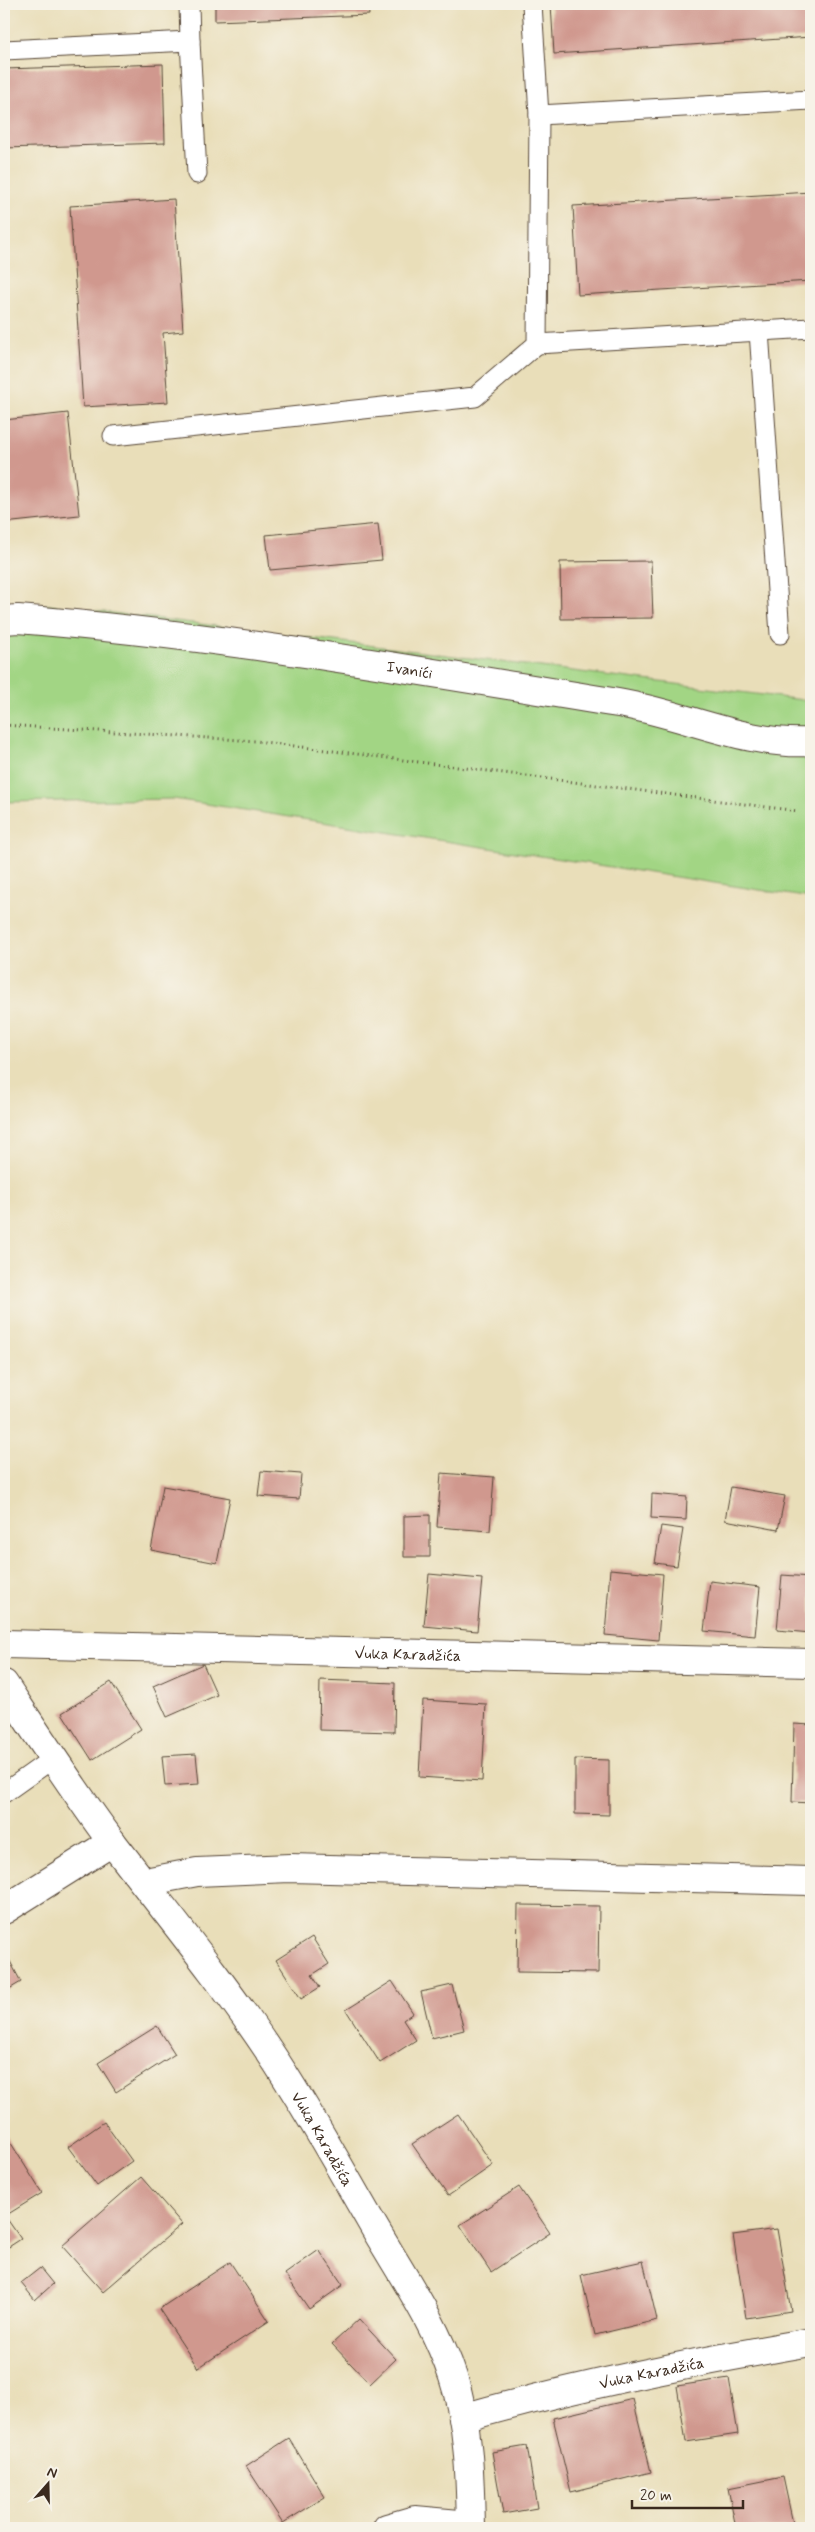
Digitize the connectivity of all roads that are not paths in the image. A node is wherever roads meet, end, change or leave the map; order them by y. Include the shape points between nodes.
1 (189, 4) edge
2 (532, 4) edge
3 (190, 41) junction
4 (4, 50) edge
5 (811, 100) edge
6 (539, 115) junction
7 (197, 174) dead end
8 (811, 328) edge
9 (759, 331) junction
10 (537, 344) junction
11 (113, 436) dead end
12 (4, 620) edge
13 (780, 634) dead end
14 (811, 742) edge
15 (4, 1644) edge
16 (811, 1663) edge
17 (4, 1684) edge
18 (52, 1759) junction
19 (4, 1793) edge
20 (112, 1842) junction
21 (811, 1881) edge
22 (145, 1882) junction
23 (4, 1910) edge
24 (811, 2342) edge
25 (463, 2418) junction
26 (470, 2527) edge
27 (387, 2528) edge

1 - 3 lane
2 - 6 lane
3 - 4 lane
3 - 7 lane
5 - 6 lane
6 - 10 lane
8 - 9 lane
9 - 10 lane
9 - 13 lane
10 - 11 lane via 475,397
12 - 14 street, Ivanići via 117,627 344,659 628,704 752,737
15 - 16 street, Vuka Karadžića
17 - 18 street, Vuka Karadžića
18 - 19 lane
18 - 20 street, Vuka Karadžića
20 - 22 street, Vuka Karadžića
20 - 23 street
21 - 22 street via 290,1868 197,1872
22 - 25 street, Vuka Karadžića via 268,2049 302,2102 436,2335 453,2377
24 - 25 street, Vuka Karadžića via 541,2395
25 - 26 street, Vuka Karadžića
26 - 27 street, Vuka Karadžića via 415,2520

